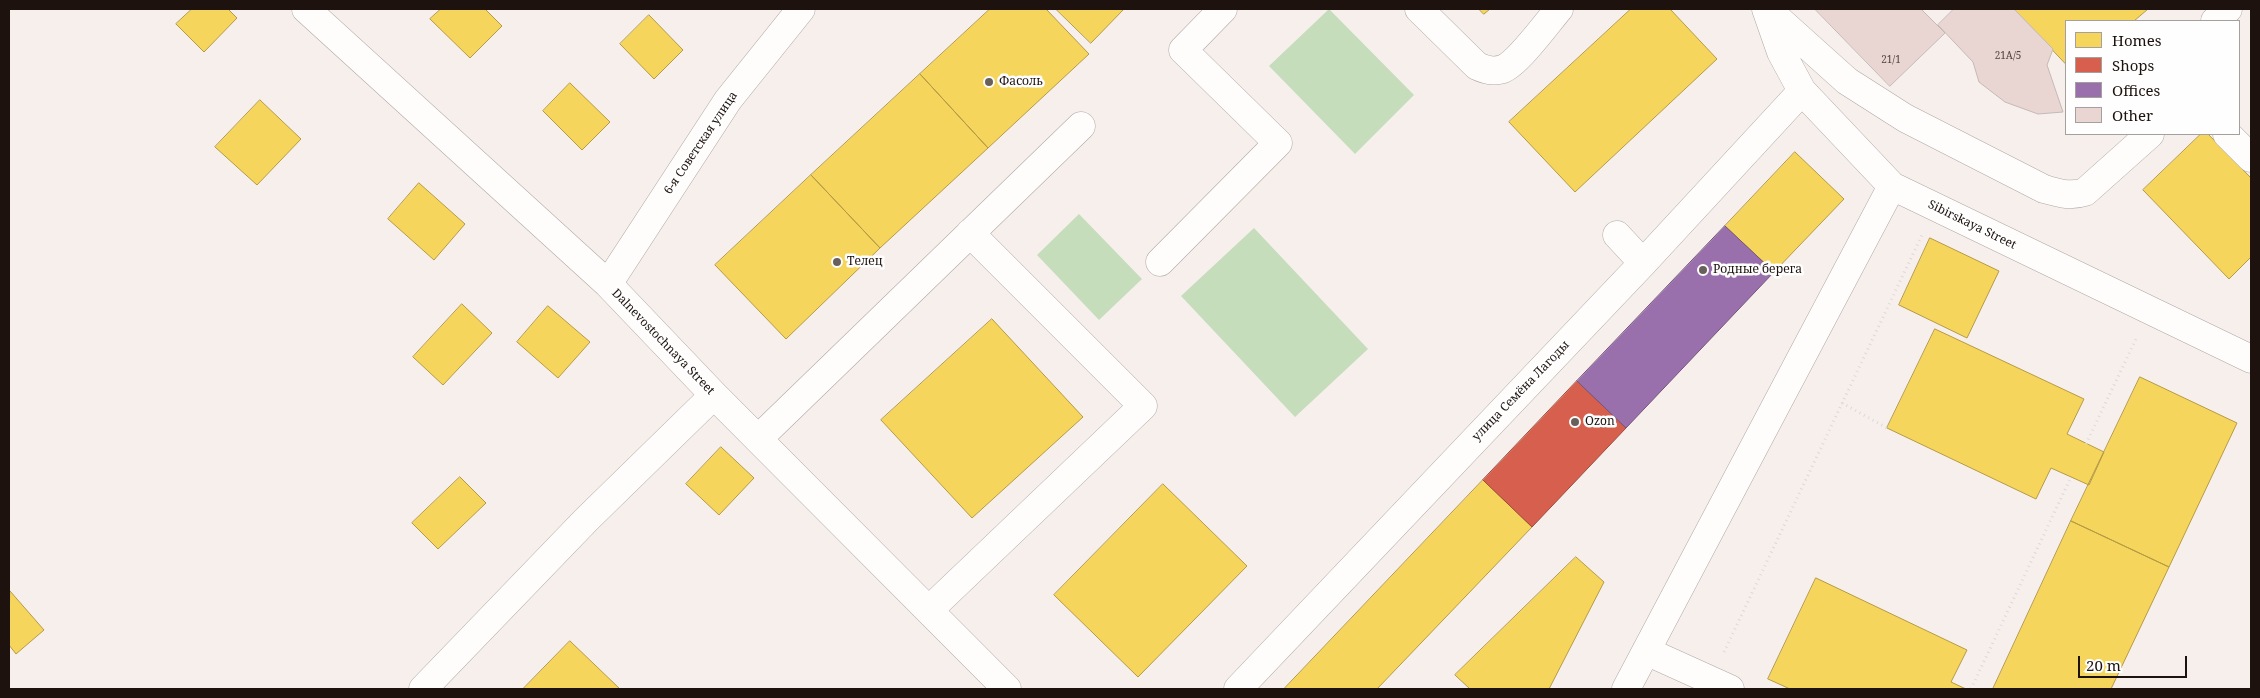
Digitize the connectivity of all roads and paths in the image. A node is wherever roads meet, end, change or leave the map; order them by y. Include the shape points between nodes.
1 (306, 9) edge
2 (801, 9) edge
3 (1223, 9) edge
4 (1419, 9) edge
5 (1559, 9) edge
6 (2228, 9) edge
7 (1768, 10) edge
8 (2216, 20) edge
9 (1802, 91) junction
10 (1081, 126) dead end
11 (2149, 135) edge
12 (2228, 135) edge
13 (2251, 158) edge
14 (1892, 186) junction
15 (1935, 208) junction
16 (970, 233) junction
17 (1617, 235) dead end
18 (1160, 262) dead end
19 (1643, 263) junction
20 (608, 284) junction
21 (2127, 358) dead end
22 (2251, 359) edge
23 (714, 395) junction
24 (1842, 403) junction
25 (1887, 428) dead end
26 (759, 438) junction
27 (2086, 444) dead end
28 (2071, 477) dead end
29 (928, 610) junction
30 (1646, 651) junction
31 (1720, 685) edge
32 (424, 689) edge
33 (1007, 689) edge
34 (1238, 689) edge
35 (1626, 689) edge
36 (1971, 689) edge

1 - 20 street, Dalnevostochnaya Street
2 - 20 street, 6-я Советская улица via 728,100
3 - 18 street via 1182,50 1278,143
4 - 5 street via 1477,66 1495,71 1512,64
6 - 8 street
7 - 9 street, Sibirskaya Street via 1781,52
7 - 11 street via 1847,80 1905,118 2058,193 2074,195 2085,192
9 - 14 street, Sibirskaya Street
9 - 19 street, улица Семёна Лагоды
10 - 16 street
12 - 13 street
14 - 15 street, Sibirskaya Street
14 - 30 street
15 - 22 street, Sibirskaya Street
15 - 24 path
16 - 26 street
16 - 29 street via 1143,406
17 - 19 street
19 - 34 street, улица Семёна Лагоды
20 - 23 street, Dalnevostochnaya Street
21 - 27 path
23 - 26 street, Dalnevostochnaya Street
23 - 32 street via 586,520
24 - 25 path
24 - 31 path
26 - 29 street, Dalnevostochnaya Street
28 - 36 path
29 - 33 street, Dalnevostochnaya Street
30 - 31 street
30 - 35 street

